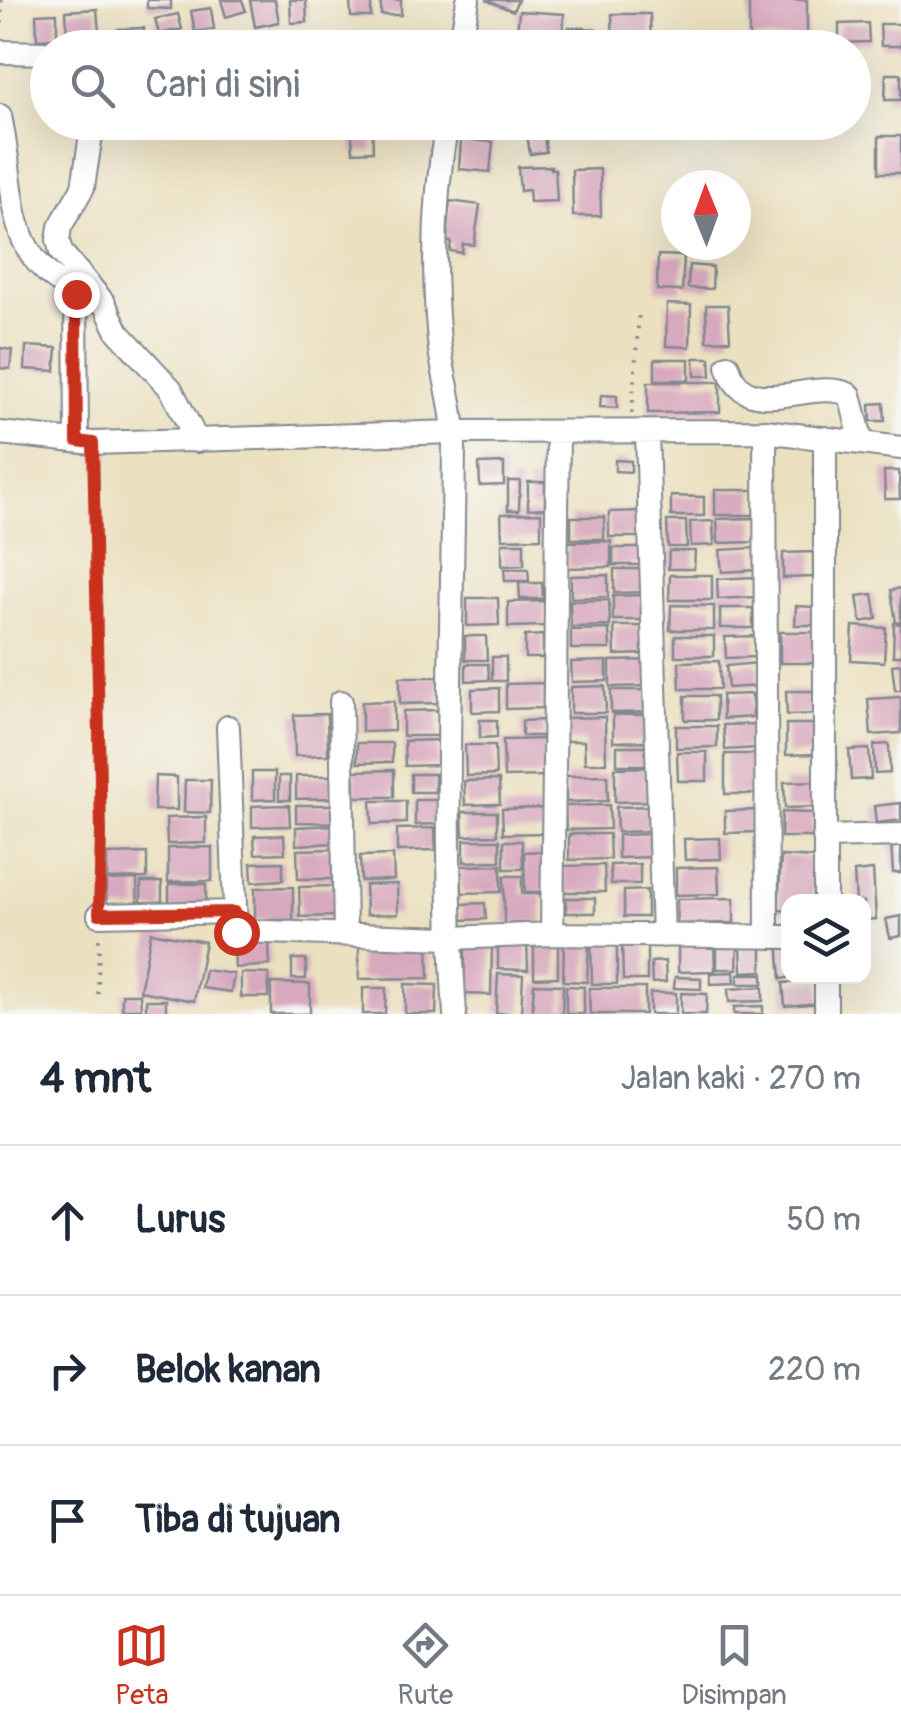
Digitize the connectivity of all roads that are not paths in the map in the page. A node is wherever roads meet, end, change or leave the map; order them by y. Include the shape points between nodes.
1 (468, 0) edge
2 (463, 30) edge
3 (1, 52) edge
4 (30, 53) edge
5 (0, 116) edge
6 (90, 140) edge
7 (445, 140) edge
8 (76, 294) junction
9 (104, 303) junction
10 (728, 366) dead end
11 (765, 431) junction
12 (454, 432) junction
13 (558, 432) junction
14 (0, 433) edge
15 (638, 433) junction
16 (825, 438) junction
17 (197, 441) junction
18 (85, 442) junction
19 (862, 443) junction
20 (901, 448) edge
21 (340, 702) dead end
22 (228, 727) dead end
23 (901, 835) edge
24 (824, 837) junction
25 (825, 894) edge
26 (235, 912) junction
27 (99, 914) road end
28 (345, 933) junction
29 (552, 934) junction
30 (662, 936) junction
31 (778, 937) edge
32 (450, 938) junction
33 (826, 984) edge
34 (455, 1014) edge
35 (826, 1014) edge

1 - 2 street
3 - 4 street
5 - 8 street via 20,241 35,266
6 - 9 street via 83,187 58,240
7 - 12 street via 434,238 439,344
8 - 9 street
8 - 18 street
9 - 17 street via 118,332 171,389
10 - 19 street via 732,382 746,392 850,395
11 - 15 street
11 - 16 street
11 - 31 street
12 - 13 street
12 - 17 street
12 - 32 street
13 - 15 street
13 - 29 street
14 - 18 street
15 - 30 street
16 - 19 street
16 - 24 street
17 - 18 street
19 - 20 street
21 - 28 street
22 - 26 street
23 - 24 street
24 - 25 street
26 - 27 street
26 - 28 street via 236,932
28 - 32 street
29 - 30 street
29 - 32 street
30 - 31 street
32 - 34 street
33 - 35 street

